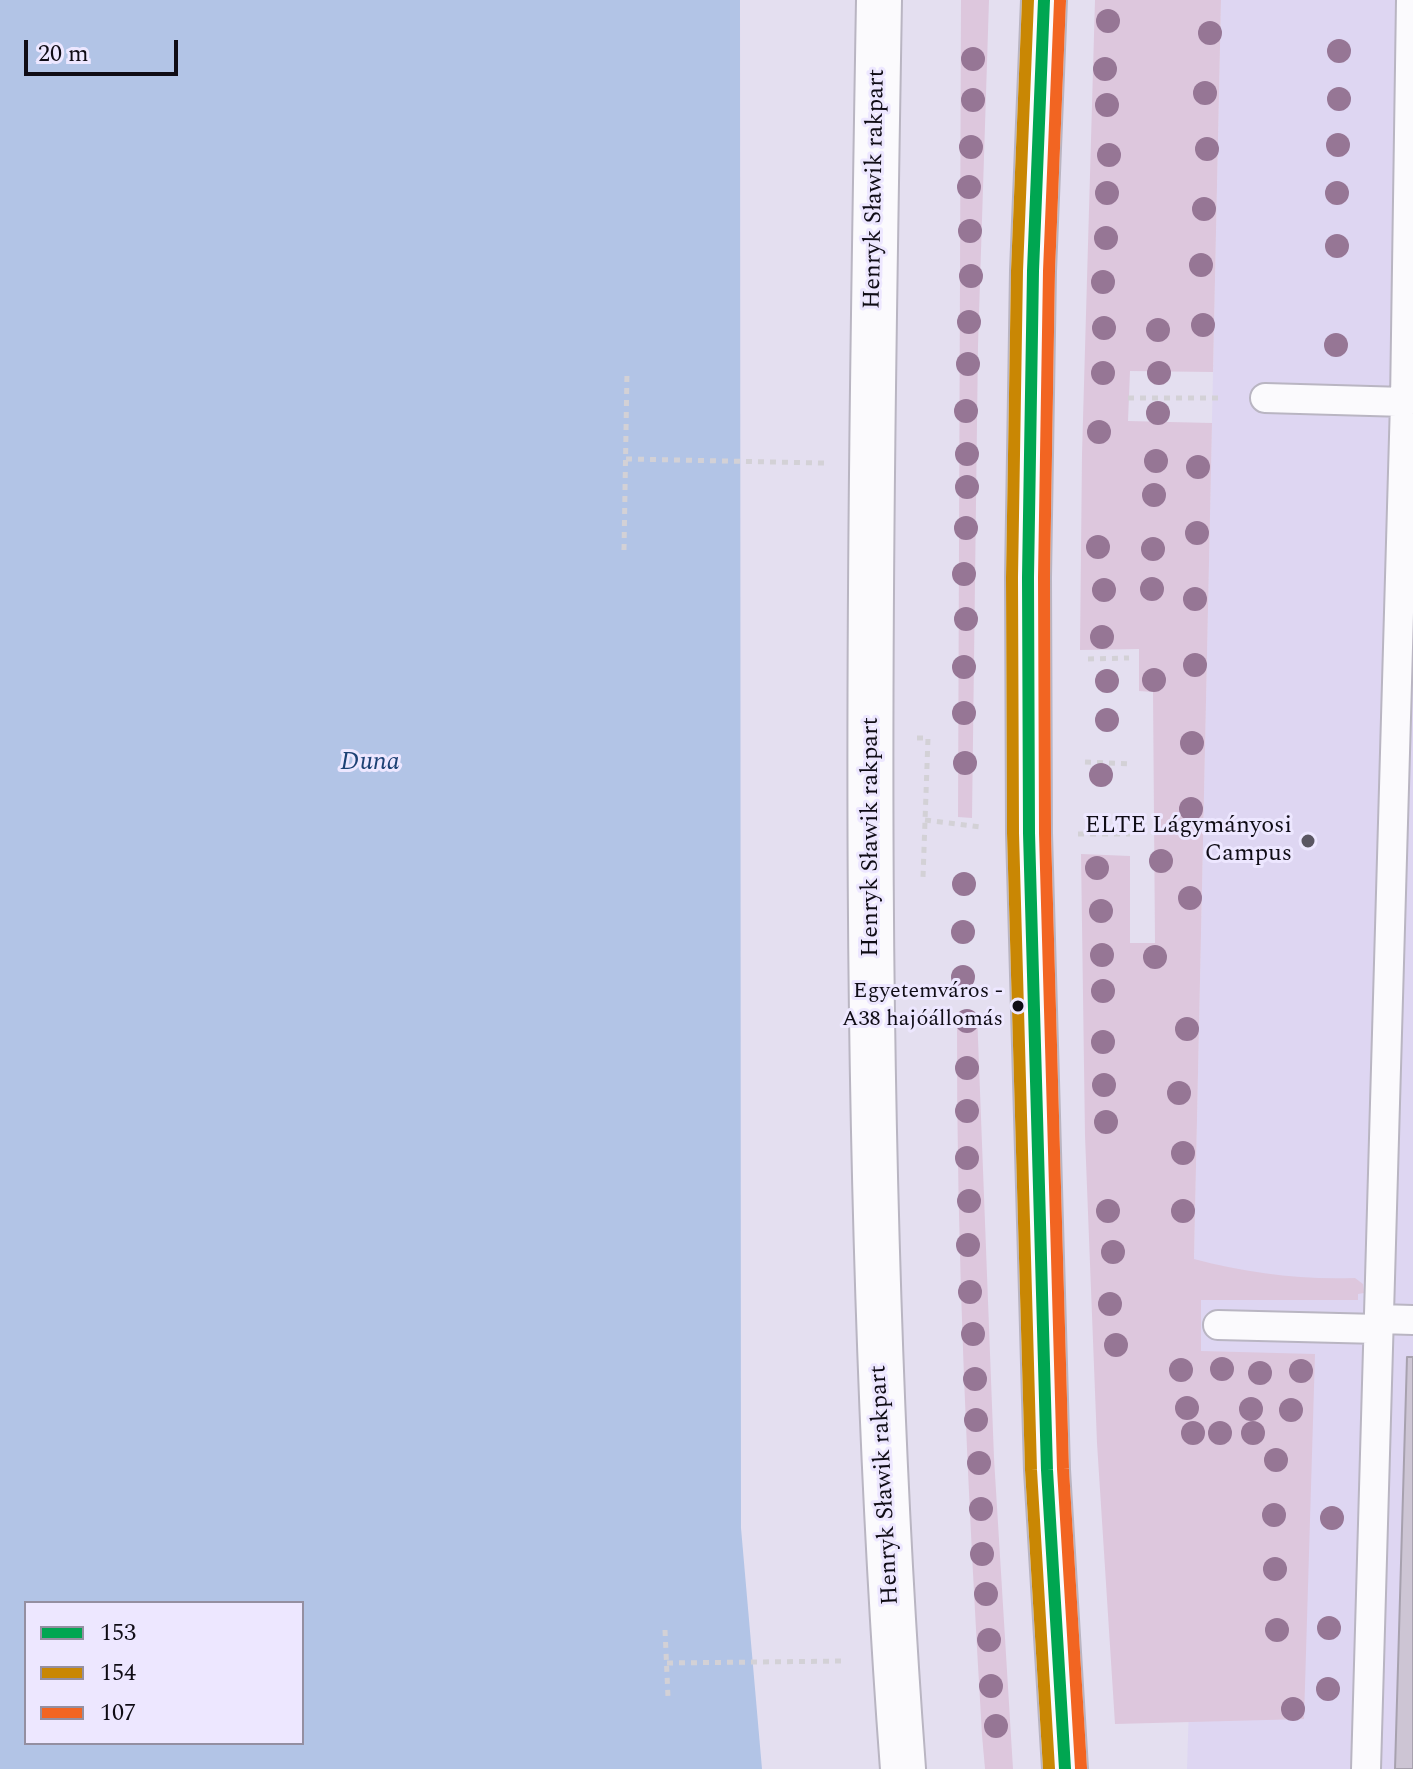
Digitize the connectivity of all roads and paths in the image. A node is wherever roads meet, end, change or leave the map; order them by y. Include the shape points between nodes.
1 (879, 0) edge
2 (1044, 0) edge
3 (1411, 0) edge
4 (627, 372) dead end
5 (1128, 398) dead end
6 (1265, 398) joint
7 (1405, 402) junction
8 (626, 459) junction
9 (824, 463) dead end
10 (624, 550) dead end
11 (1129, 658) dead end
12 (1088, 659) dead end
13 (928, 738) dead end
14 (1085, 762) dead end
15 (1130, 764) dead end
16 (925, 820) junction
17 (990, 829) dead end
18 (1069, 834) dead end
19 (1130, 834) dead end
20 (923, 889) dead end
21 (1413, 1320) edge
22 (1379, 1324) junction
23 (1218, 1325) dead end
24 (665, 1630) dead end
25 (846, 1661) dead end
26 (667, 1663) junction
27 (668, 1697) dead end
28 (903, 1769) edge
29 (1065, 1769) edge
30 (1366, 1769) edge

1 - 28 main road, Henryk Sławik rakpart via 873,329 874,1206 889,1575
2 - 29 main road via 1033,271 1029,833 1047,1470
3 - 7 lane
4 - 8 path
5 - 6 path
6 - 7 lane
7 - 22 lane
8 - 9 path
8 - 10 path
11 - 12 path
13 - 16 path
14 - 15 path
16 - 17 path
16 - 20 path
18 - 19 path
21 - 22 lane
22 - 23 lane
22 - 30 lane
24 - 26 path
25 - 26 path
26 - 27 path

